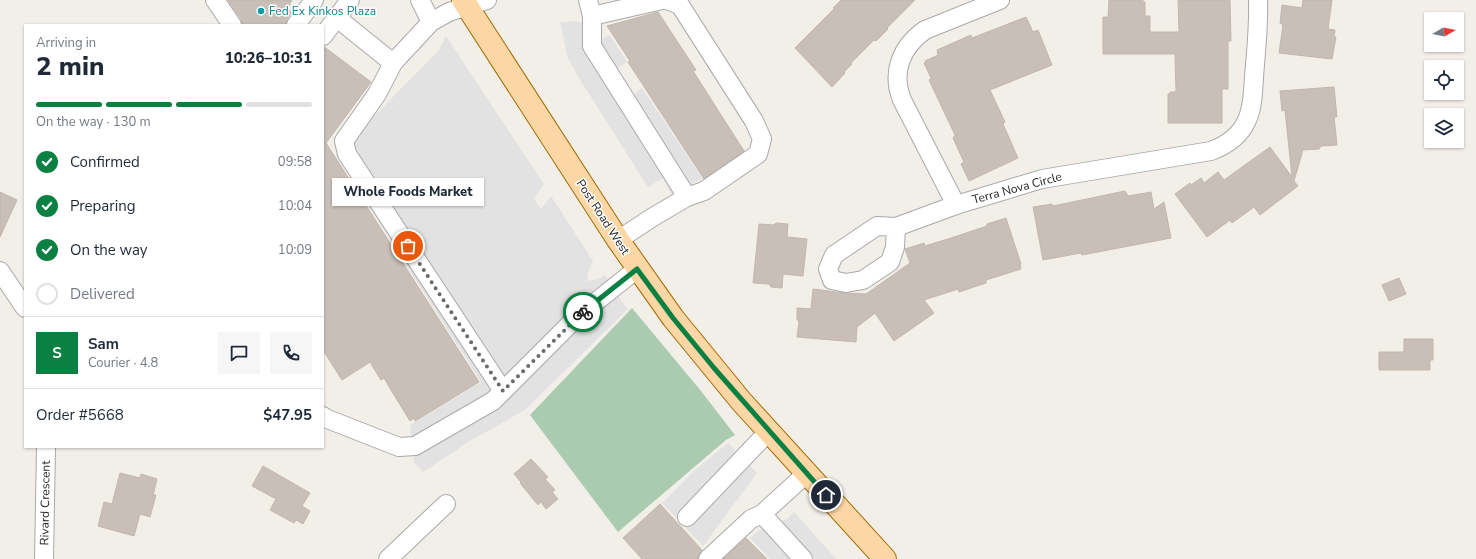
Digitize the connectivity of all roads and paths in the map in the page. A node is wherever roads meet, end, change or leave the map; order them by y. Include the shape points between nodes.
1 (215, 0) edge
2 (314, 0) edge
3 (350, 0) edge
4 (420, 0) edge
5 (662, 0) edge
6 (667, 0) edge
7 (1000, 0) edge
8 (1258, 0) edge
9 (473, 2) edge
10 (590, 8) edge
11 (337, 18) junction
12 (431, 22) junction
13 (231, 24) edge
14 (297, 24) edge
15 (324, 35) edge
16 (393, 63) junction
17 (687, 197) junction
18 (956, 205) junction
19 (896, 227) dead end
20 (618, 240) junction
21 (637, 269) junction
22 (0, 271) edge
23 (24, 307) edge
24 (503, 391) junction
25 (324, 417) edge
26 (769, 431) junction
27 (46, 448) edge
28 (807, 473) junction
29 (446, 504) dead end
30 (762, 514) junction
31 (687, 517) dead end
32 (44, 559) edge
33 (388, 559) edge
34 (708, 559) edge
35 (803, 559) edge
36 (884, 559) edge

1 - 13 street
2 - 14 street
3 - 11 street
4 - 12 street
5 - 10 street
6 - 17 street via 680,5 754,121 762,139 758,154 704,191
7 - 18 street, Terra Nova Circle via 925,30 906,48 900,58 899,92 902,100
8 - 18 street, Terra Nova Circle via 1252,104 1247,121 1233,140 1223,147 1212,151 1042,179
9 - 12 street
9 - 20 main road, Post Road West
10 - 17 street via 592,46
11 - 15 street
11 - 16 street
12 - 16 street
16 - 24 street via 377,94 344,141 347,154
17 - 20 street
18 - 19 street
20 - 21 main road, Post Road West
21 - 24 street via 578,316
21 - 26 main road, Post Road West via 694,345
22 - 23 street
24 - 25 street via 493,401 415,446 399,447
26 - 28 main road, Post Road West
26 - 31 street
27 - 32 street, Rivard Crescent
28 - 30 street
28 - 36 main road, Post Road West
29 - 33 street
30 - 34 street via 751,519
30 - 35 street

